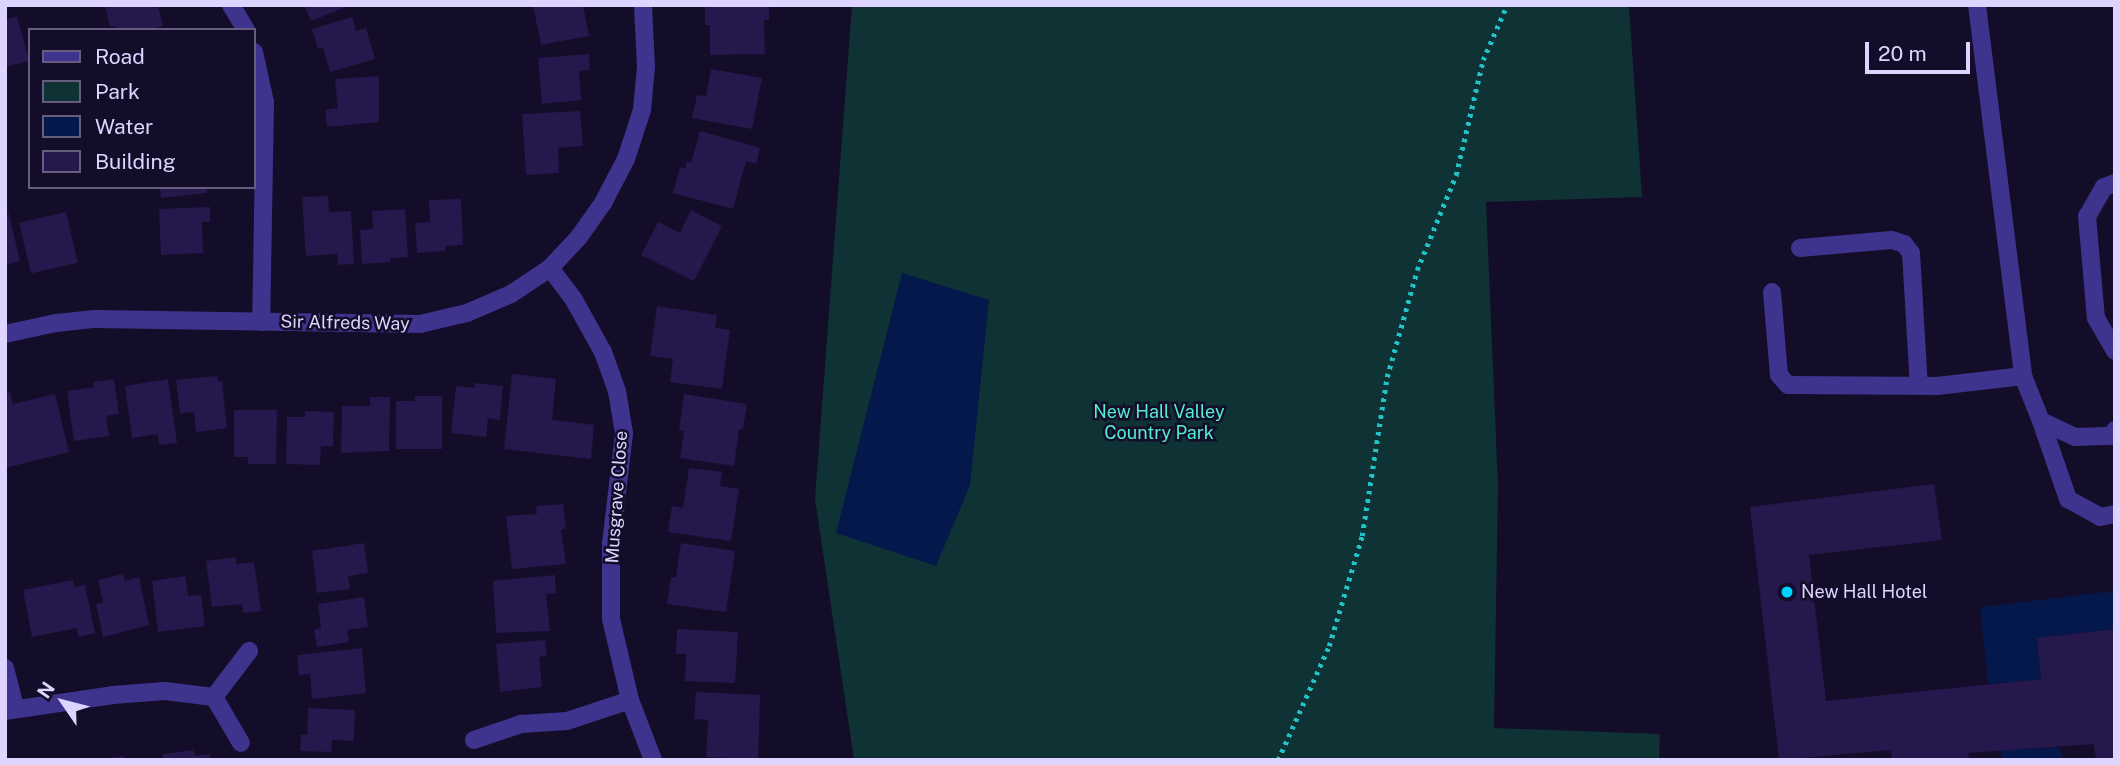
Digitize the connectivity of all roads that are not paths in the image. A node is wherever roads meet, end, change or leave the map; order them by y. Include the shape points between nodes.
1 (231, 5) edge
2 (643, 5) edge
3 (1977, 5) edge
4 (245, 28) edge
5 (256, 61) edge
6 (2115, 183) edge
7 (1800, 248) dead end
8 (551, 268) junction
9 (1772, 292) dead end
10 (261, 322) junction
11 (5, 334) edge
12 (2115, 351) edge
13 (2023, 376) junction
14 (1919, 386) junction
15 (2041, 421) junction
16 (2114, 435) edge
17 (2115, 514) edge
18 (249, 651) dead end
19 (5, 668) edge
20 (214, 696) junction
21 (630, 700) junction
22 (10, 709) edge
23 (474, 740) dead end
24 (241, 743) dead end
25 (650, 755) edge

1 - 4 street
2 - 8 street, Sir Alfreds Way via 642,110 626,159 603,204
3 - 13 street
5 - 10 street via 265,102
6 - 12 street via 2104,187 2087,216 2096,318
7 - 14 street via 1892,240 1904,244 1911,253
8 - 10 street, Sir Alfreds Way via 511,294 420,324
8 - 21 street, Musgrave Close via 603,352 617,391 624,433 611,543 611,619
9 - 14 street via 1779,375 1788,385
10 - 11 street, Sir Alfreds Way via 95,319
13 - 14 street
13 - 15 street
15 - 16 street via 2076,437
15 - 17 street via 2068,499 2100,517
18 - 20 street
19 - 22 street
20 - 22 street via 165,691
20 - 24 street
21 - 23 street via 567,721 522,724
21 - 25 street, Musgrave Close

